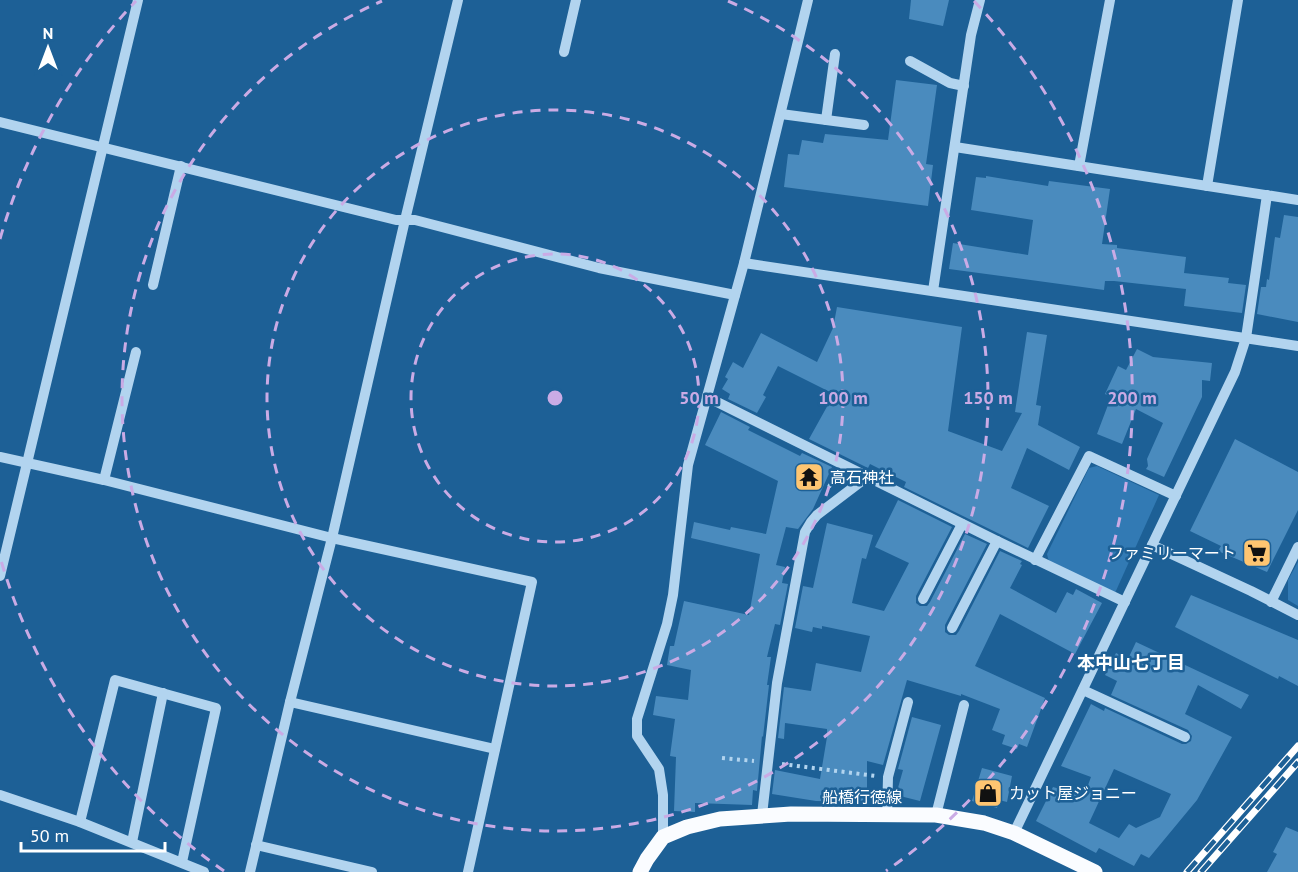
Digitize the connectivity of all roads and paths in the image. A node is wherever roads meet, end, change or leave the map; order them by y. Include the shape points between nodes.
1 (138, 0) edge
2 (458, 0) edge
3 (576, 0) edge
4 (808, 0) edge
5 (980, 0) edge
6 (1110, 0) edge
7 (1238, 0) edge
8 (564, 52) dead end
9 (835, 54) dead end
10 (910, 61) dead end
11 (964, 86) junction
12 (781, 114) junction
13 (826, 120) junction
14 (0, 123) edge
15 (864, 125) dead end
16 (103, 147) junction
17 (955, 147) junction
18 (181, 166) junction
19 (1079, 166) junction
20 (1207, 186) junction
21 (1267, 195) junction
22 (1298, 200) edge
23 (405, 220) junction
24 (744, 263) junction
25 (153, 285) dead end
26 (933, 291) junction
27 (735, 295) junction
28 (1246, 339) junction
29 (1298, 346) edge
30 (136, 352) dead end
31 (707, 397) junction
32 (0, 457) edge
33 (27, 463) junction
34 (867, 477) junction
35 (104, 480) junction
36 (1176, 496) junction
37 (962, 524) junction
38 (332, 538) junction
39 (997, 541) junction
40 (1152, 545) junction
41 (1298, 548) edge
42 (1035, 560) junction
43 (0, 576) edge
44 (923, 599) dead end
45 (1271, 602) junction
46 (1125, 603) junction
47 (1298, 615) edge
48 (952, 628) dead end
49 (1083, 690) junction
50 (163, 693) junction
51 (290, 702) junction
52 (908, 702) dead end
53 (964, 705) dead end
54 (1185, 737) dead end
55 (495, 749) junction
56 (722, 758) dead end
57 (768, 762) junction
58 (888, 777) junction
59 (0, 795) edge
60 (762, 815) junction
61 (887, 815) junction
62 (936, 815) junction
63 (80, 822) junction
64 (1014, 833) junction
65 (663, 837) junction
66 (132, 842) junction
67 (256, 845) junction
68 (182, 862) junction
69 (204, 872) edge
70 (250, 872) edge
71 (372, 872) edge
72 (468, 872) edge
73 (640, 872) edge
74 (1095, 872) edge

1 - 16 street
2 - 23 street
3 - 8 street
4 - 12 street
5 - 11 street
6 - 19 street
7 - 20 street
9 - 13 street
10 - 11 street via 950,83
11 - 17 street
12 - 13 street
12 - 24 street
13 - 15 street
14 - 16 street
16 - 18 street
16 - 33 street
17 - 19 street
17 - 26 street
18 - 23 street
18 - 25 street
19 - 20 street
20 - 21 street
21 - 22 street
21 - 28 street
23 - 27 street via 599,268
23 - 38 street
24 - 26 street
24 - 27 street
26 - 28 street
27 - 31 street
28 - 29 street
28 - 36 street
30 - 35 street
31 - 34 street
31 - 65 street via 688,465 667,624 637,719 637,736 659,769
32 - 33 street
33 - 35 street
33 - 43 street
34 - 37 street
34 - 57 street via 818,515 806,532 777,683
35 - 38 street
36 - 40 street
36 - 42 street via 1089,456
37 - 39 street
37 - 44 street
38 - 51 street
38 - 55 street via 532,582
39 - 42 street
39 - 48 street
40 - 45 street
40 - 46 street
41 - 45 street
42 - 46 street
45 - 47 street
46 - 49 street
49 - 54 street
49 - 64 street
50 - 63 street via 115,680
50 - 66 street
50 - 68 street via 216,708
51 - 55 street
51 - 67 street
52 - 58 street
53 - 62 street
55 - 72 street
56 - 57 path
57 - 58 path
57 - 60 street
58 - 61 street
59 - 63 street
60 - 61 main road, 船橋行徳線
60 - 65 main road, 船橋行徳線 via 720,819
61 - 62 main road, 船橋行徳線
62 - 64 main road, 船橋行徳線
63 - 66 street
64 - 74 main road, 船橋行徳線
65 - 73 main road
66 - 68 street
67 - 70 street
67 - 71 street
68 - 69 street

